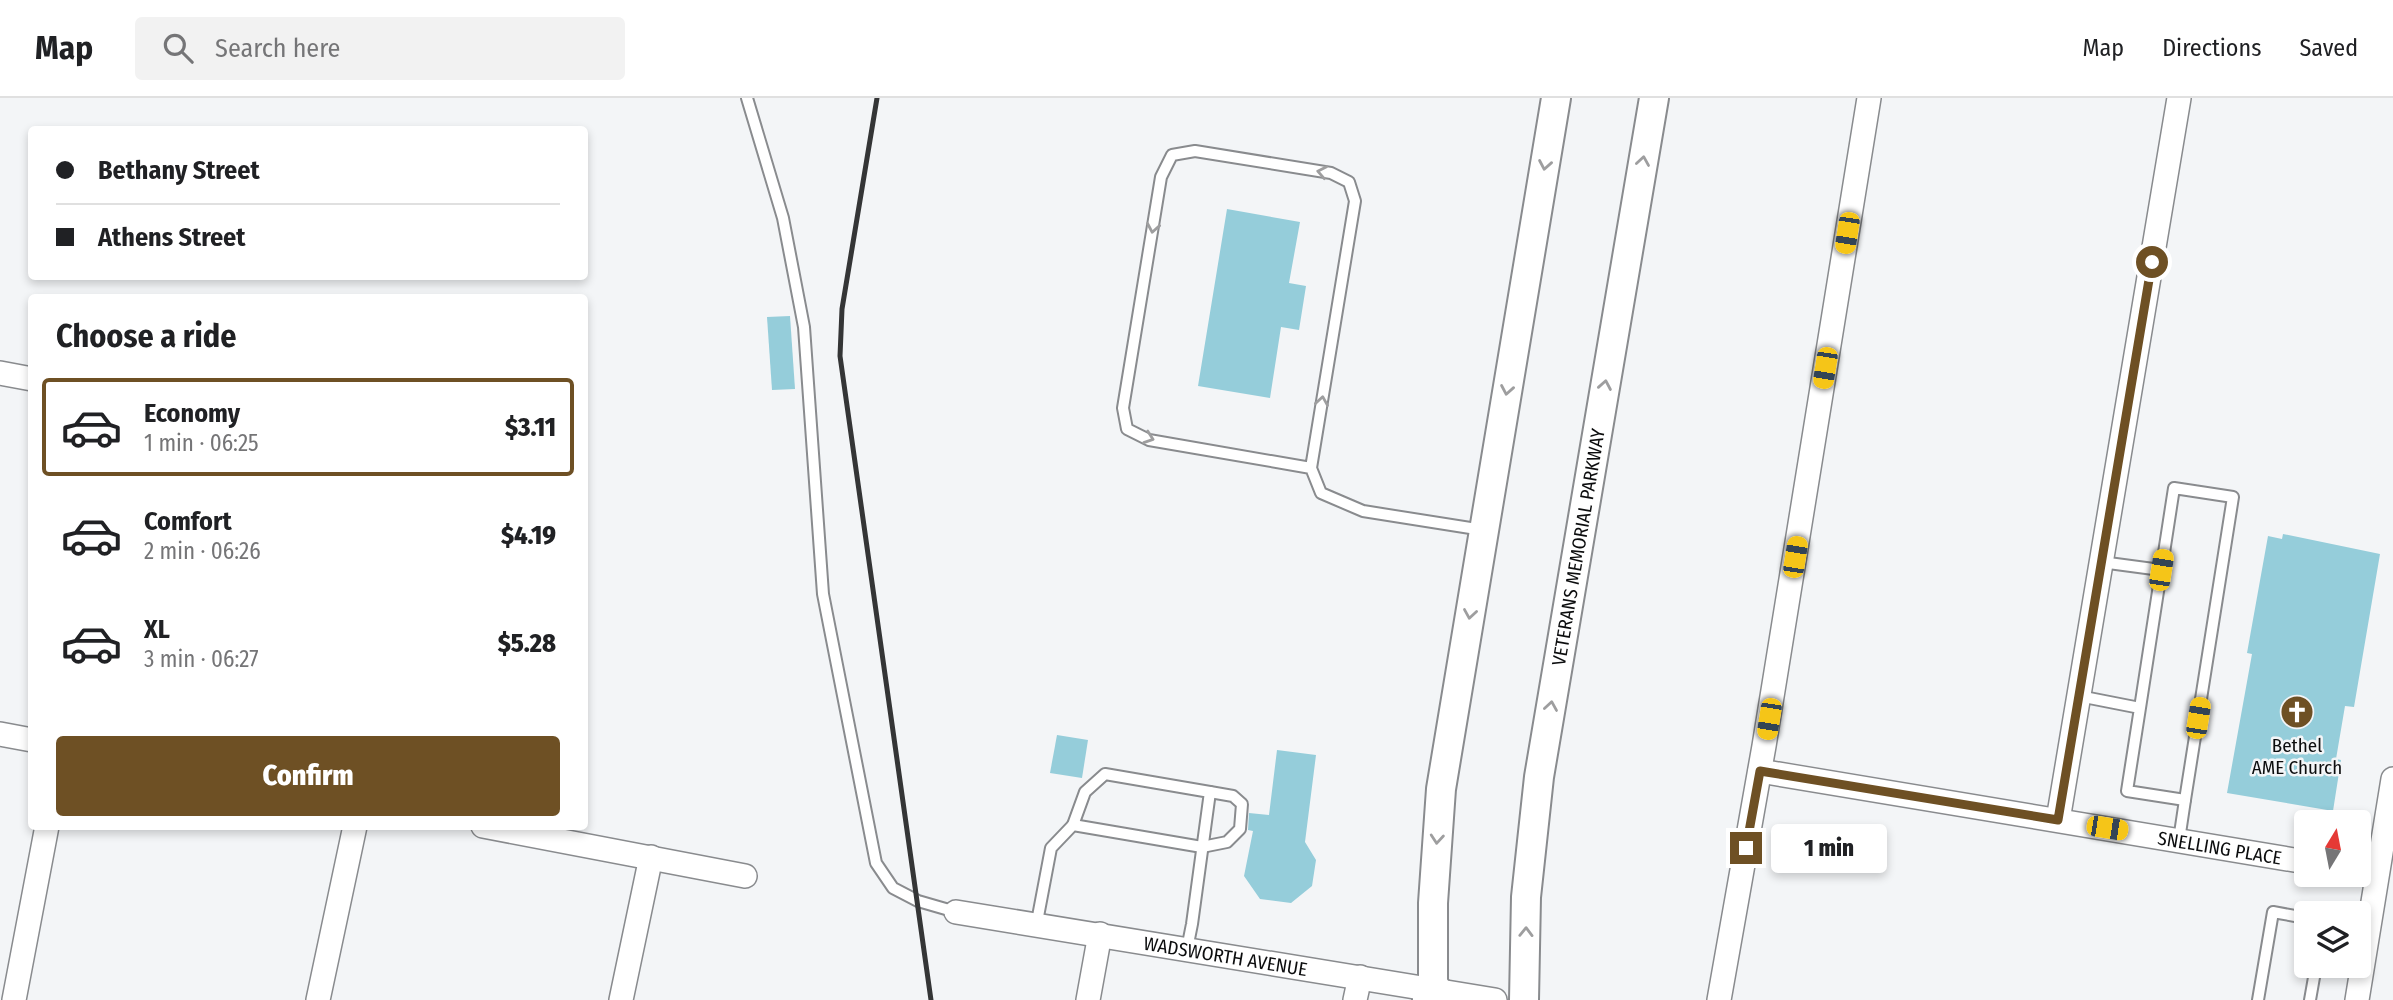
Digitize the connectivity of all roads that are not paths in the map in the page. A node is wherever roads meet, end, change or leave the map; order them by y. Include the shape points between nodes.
1 (747, 98) edge
2 (1556, 98) edge
3 (1654, 98) edge
4 (1869, 98) edge
5 (2179, 98) edge
6 (0, 373) edge
7 (28, 378) edge
8 (1311, 468) junction
9 (1483, 530) junction
10 (2101, 562) junction
11 (2161, 570) junction
12 (2079, 696) junction
13 (2140, 708) junction
14 (0, 734) edge
15 (28, 739) edge
16 (1760, 771) junction
17 (2393, 779) edge
18 (1210, 792) junction
19 (2185, 800) junction
20 (2058, 820) junction
21 (1073, 825) junction
22 (46, 830) edge
23 (354, 830) edge
24 (505, 830) edge
25 (2179, 840) junction
26 (1202, 847) junction
27 (651, 858) junction
28 (2294, 860) edge
29 (2371, 862) edge
30 (745, 876) dead end
31 (2367, 887) edge
32 (956, 912) joint
33 (2294, 916) edge
34 (1036, 927) junction
35 (1100, 934) junction
36 (1187, 949) junction
37 (1360, 977) junction
38 (2313, 978) edge
39 (1432, 997) edge
40 (14, 1000) edge
41 (318, 1000) edge
42 (621, 1000) edge
43 (1088, 1000) edge
44 (1355, 1000) edge
45 (1495, 1000) edge
46 (1524, 1000) edge
47 (1719, 1000) edge
48 (2258, 1000) edge
49 (2310, 1000) edge
50 (2357, 1000) edge

1 - 32 lane via 783,218 804,327 823,594 876,863 893,888
2 -> 9 street
46 -> 3 street, VETERANS MEMORIAL PARKWAY via 1526,897 1539,777
4 - 16 street
5 - 10 street
6 - 7 street
8 -> 8 lane via 1355,201 1349,181 1331,173 1195,151 1172,155 1161,177 1123,408 1127,429 1149,440
8 - 9 lane via 1321,493 1363,511
9 -> 39 street via 1441,789
10 - 11 lane
10 - 12 street
11 - 13 lane
11 - 19 lane via 2174,488 2233,497
12 - 13 lane
12 - 20 street
13 - 19 lane via 2127,791
14 - 15 street
16 - 20 street, SNELLING PLACE
16 - 47 street
17 - 29 street
18 - 21 lane via 1105,774 1085,792
18 - 26 lane
18 - 26 lane via 1233,796 1243,812 1240,829 1227,842
19 - 25 lane
20 - 25 street, SNELLING PLACE
21 - 26 lane
21 - 34 lane via 1051,848
22 - 40 street
23 - 41 street
24 - 27 street
25 - 28 street, SNELLING PLACE
26 - 36 lane
27 - 30 street
27 - 42 street
31 - 50 street
32 - 34 street, WADSWORTH AVENUE
33 - 48 lane via 2273,912
34 - 35 street, WADSWORTH AVENUE
35 - 36 street, WADSWORTH AVENUE
35 - 43 street
36 - 37 street, WADSWORTH AVENUE
37 - 39 street, WADSWORTH AVENUE
37 - 44 street
38 - 49 lane
39 - 45 street, WADSWORTH AVENUE

